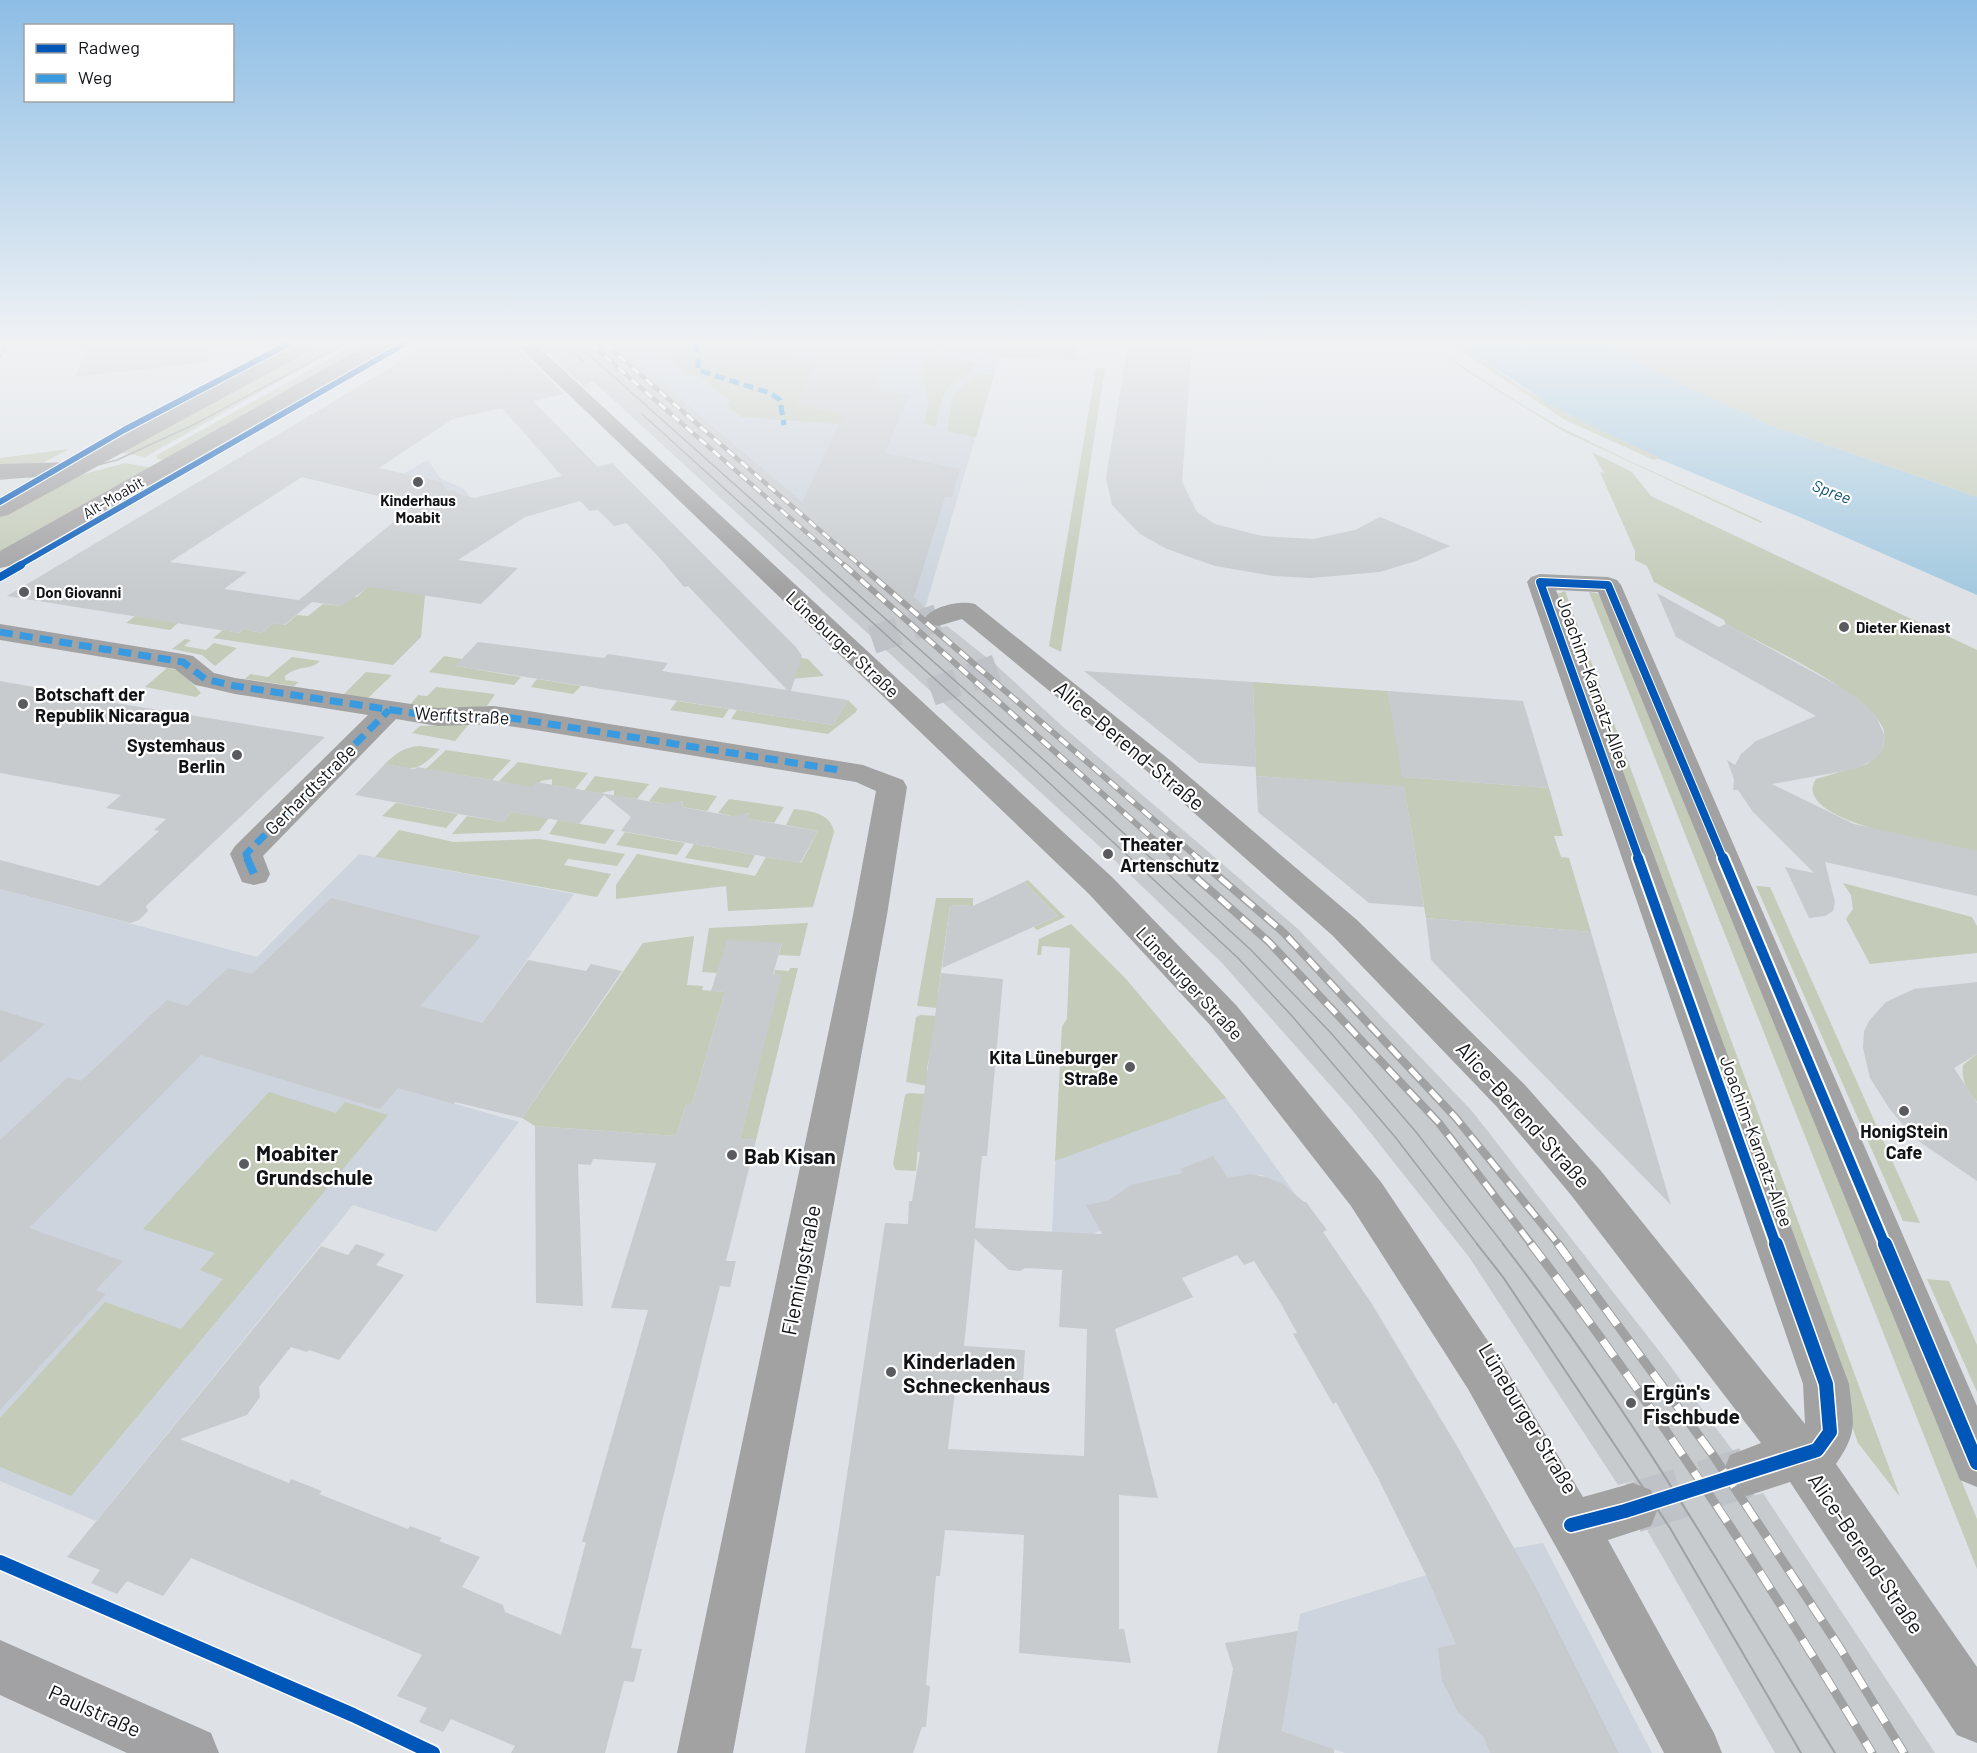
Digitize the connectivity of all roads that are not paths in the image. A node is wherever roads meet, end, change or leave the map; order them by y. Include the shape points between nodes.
1 (157, 426) edge
2 (238, 426) edge
3 (616, 426) edge
4 (84, 465) junction
5 (0, 471) edge
6 (0, 510) edge
7 (0, 561) edge
8 (938, 618) tunnel mouth
9 (0, 632) edge
10 (389, 710) junction
11 (892, 787) joint
12 (254, 874) dead end
13 (1799, 1454) junction
14 (1977, 1463) edge
15 (1748, 1472) tunnel mouth
16 (1633, 1508) tunnel mouth
17 (1571, 1525) junction
18 (0, 1667) edge
19 (1977, 1715) edge
20 (191, 1753) edge
21 (705, 1753) edge
22 (1694, 1753) edge

1 - 4 street
2 - 7 street, Alt-Moabit
3 - 17 street, Lüneburger Straße via 919,697 1223,1015 1366,1194 1484,1374
4 - 5 street
4 - 6 street
8 - 13 street, Alice-Berend-Straße via 966,609 1011,662 1160,767 1345,928 1511,1096 1586,1183
9 - 10 street, Werftstraße via 183,662 205,679 225,684
10 - 11 street, Werftstraße via 438,717 511,717 863,774
10 - 12 street, Gerhardtstraße via 246,854
11 - 21 street, Flemingstraße
13 - 14 street, Joachim-Karnatz-Allee via 1817,1450 1830,1432 1826,1384 1540,582 1608,585
13 - 15 street, Joachim-Karnatz-Allee
13 - 19 street, Alice-Berend-Straße
16 - 17 street
17 - 22 street, Lüneburger Straße
18 - 20 street, Paulstraße

